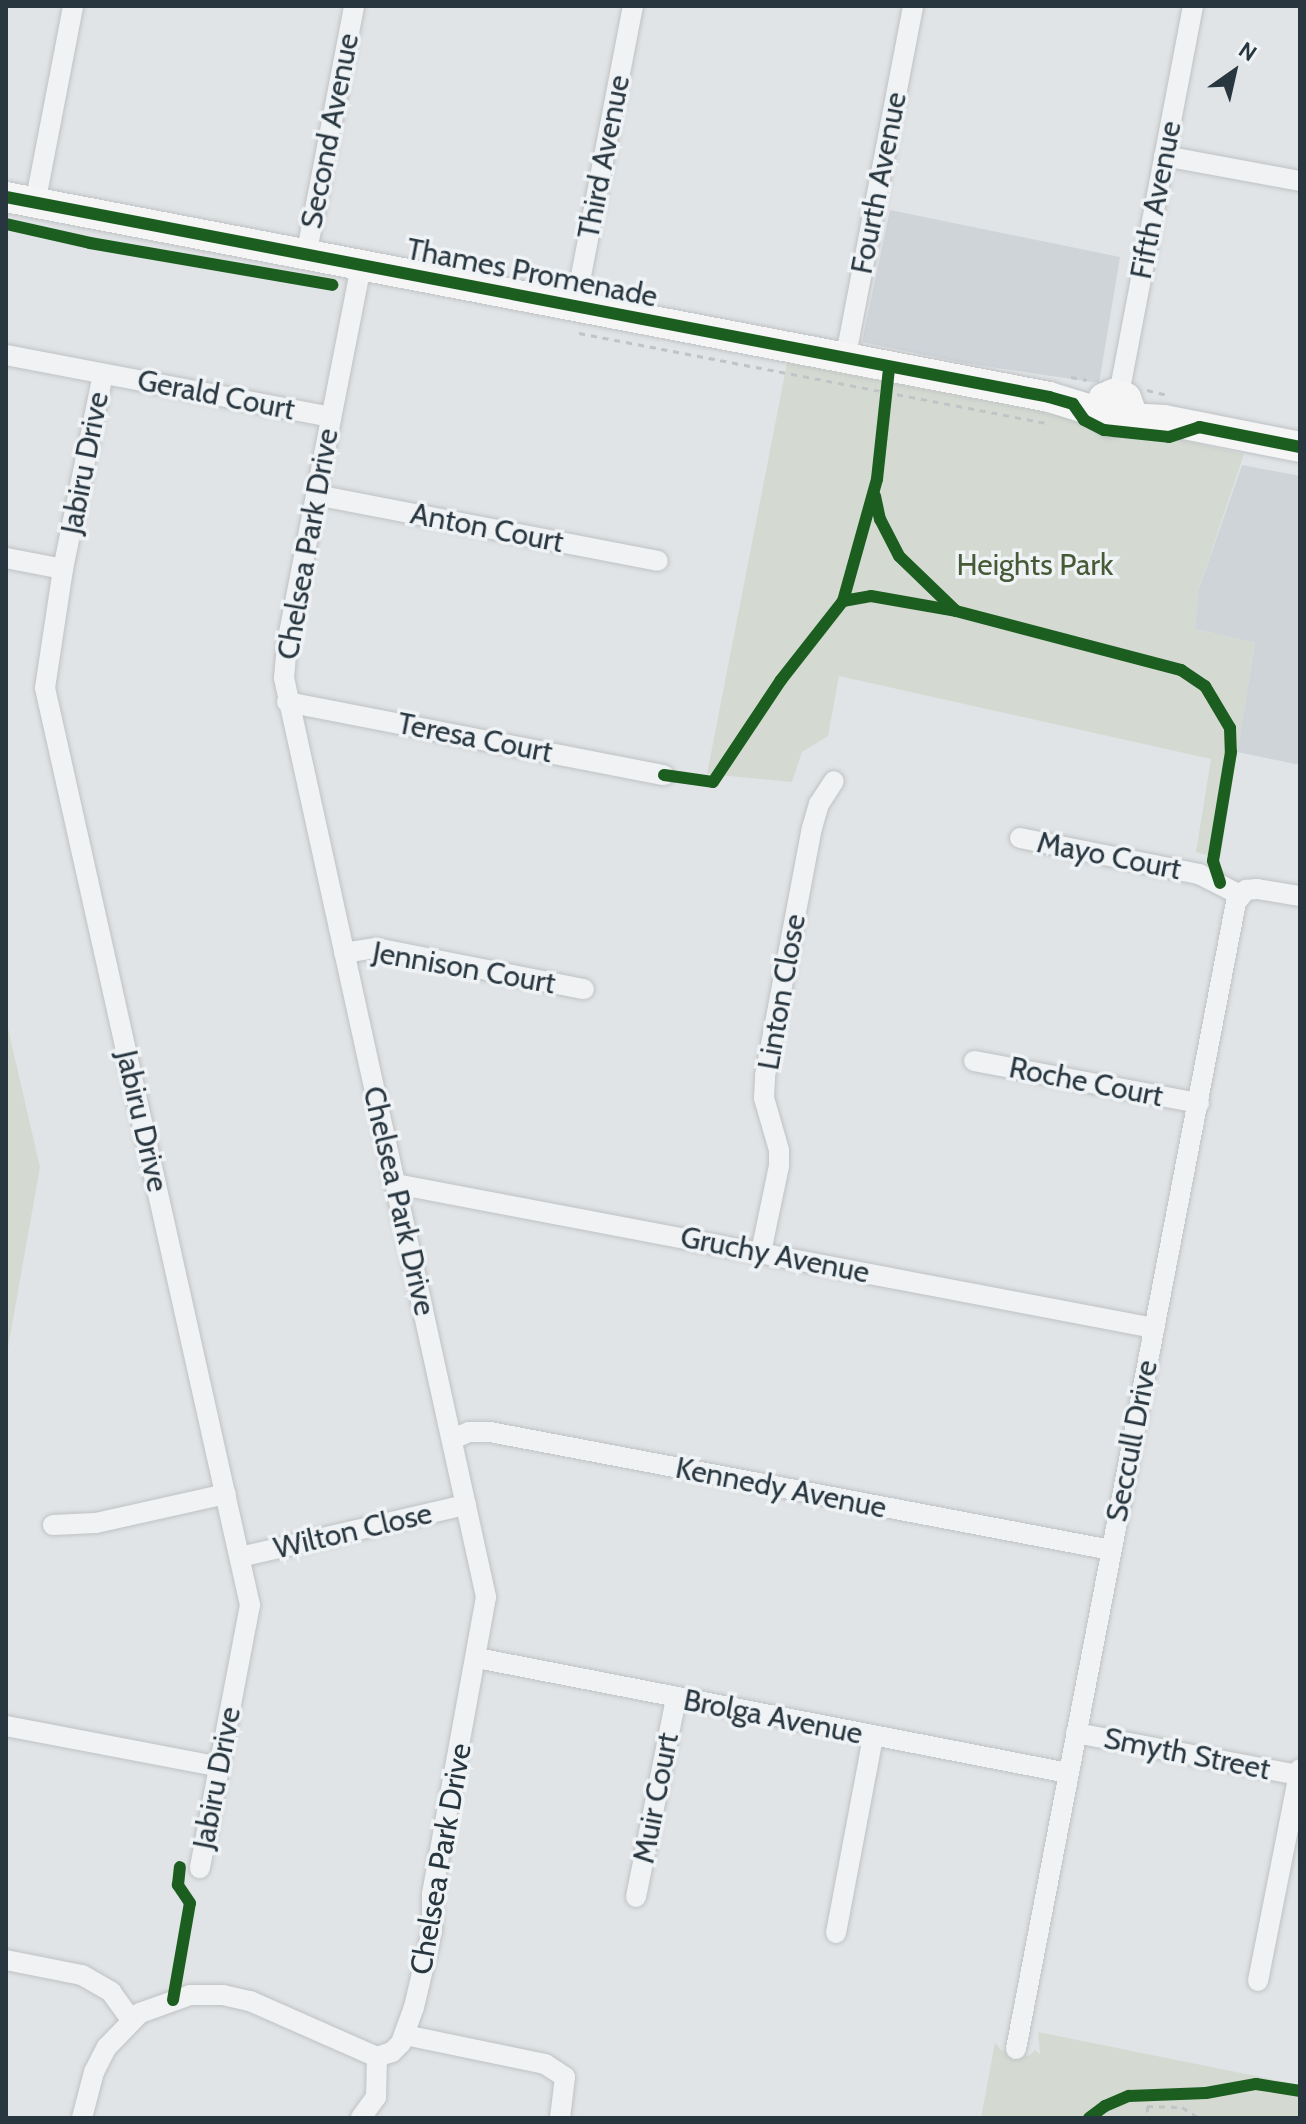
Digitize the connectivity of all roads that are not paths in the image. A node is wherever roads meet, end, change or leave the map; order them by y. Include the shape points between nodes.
1 (73, 6) edge
2 (354, 6) edge
3 (633, 6) edge
4 (913, 6) edge
5 (1193, 6) edge
6 (1164, 156) junction
7 (1300, 181) edge
8 (20, 201) edge
9 (306, 256) junction
10 (361, 266) junction
11 (576, 320) junction
12 (6, 355) edge
13 (845, 360) junction
14 (103, 374) junction
15 (1117, 401) junction
16 (331, 417) junction
17 (1300, 447) edge
18 (316, 495) junction
19 (6, 558) edge
20 (658, 561) dead end
21 (63, 569) junction
22 (287, 702) junction
23 (664, 775) dead end
24 (834, 781) dead end
25 (1020, 838) dead end
26 (1240, 895) junction
27 (1300, 896) edge
28 (344, 953) junction
29 (584, 989) dead end
30 (974, 1061) dead end
31 (1199, 1103) junction
32 (396, 1184) junction
33 (761, 1252) junction
34 (1154, 1328) junction
35 (453, 1439) junction
36 (226, 1494) junction
37 (466, 1505) junction
38 (53, 1525) dead end
39 (1111, 1550) junction
40 (240, 1557) junction
41 (477, 1658) junction
42 (676, 1698) junction
43 (6, 1726) edge
44 (1076, 1733) junction
45 (873, 1737) junction
46 (220, 1767) junction
47 (1299, 1772) edge
48 (1068, 1773) junction
49 (1295, 1816) edge
50 (200, 1868) dead end
51 (636, 1897) dead end
52 (836, 1933) dead end
53 (6, 1960) edge
54 (1258, 1981) dead end
55 (131, 2020) junction
56 (405, 2035) junction
57 (1016, 2049) dead end
58 (377, 2057) junction
59 (82, 2118) edge
60 (361, 2118) edge
61 (560, 2118) edge

1 - 8 street
2 - 9 street, Second Avenue
3 - 11 street, Third Avenue
4 - 13 street, Fourth Avenue
5 - 6 street, Fifth Avenue
6 - 7 street
6 - 15 street, Fifth Avenue
8 - 9 main road, Thames Promenade
9 - 10 main road, Thames Promenade
10 - 11 main road, Thames Promenade
10 - 16 street, Chelsea Park Drive
11 - 13 main road, Thames Promenade
12 - 14 street, Gerald Court
13 - 15 main road, Thames Promenade via 888,380 1054,411
14 - 16 street, Gerald Court
14 - 21 street, Jabiru Drive
15 - 17 main road, Thames Promenade via 1168,408
16 - 18 street, Chelsea Park Drive
18 - 20 street, Anton Court
18 - 22 street, Chelsea Park Drive via 287,644
19 - 21 street
21 - 36 street, Jabiru Drive via 45,688
22 - 23 street, Teresa Court
22 - 28 street, Chelsea Park Drive
24 - 33 street, Linton Close via 812,828 765,1076 764,1098 779,1166
25 - 26 street, Mayo Court via 1199,874
26 - 27 street via 1257,889
26 - 31 street, Seccull Drive
28 - 29 street, Jennison Court via 376,948
28 - 32 street, Chelsea Park Drive
30 - 31 street, Roche Court
31 - 34 street, Seccull Drive
32 - 33 street, Gruchy Avenue
32 - 35 street, Chelsea Park Drive
33 - 34 street, Gruchy Avenue
34 - 39 street, Seccull Drive
35 - 37 street, Chelsea Park Drive
35 - 39 street, Kennedy Avenue via 490,1432
36 - 38 street via 96,1523
36 - 40 street, Jabiru Drive
37 - 40 street, Wilton Close
37 - 41 street, Chelsea Park Drive via 486,1597
39 - 44 street, Seccull Drive
40 - 46 street, Jabiru Drive via 250,1605
41 - 42 street, Brolga Avenue
41 - 56 street, Chelsea Park Drive via 432,1893 432,1931
42 - 45 street, Brolga Avenue
42 - 51 street, Muir Court
43 - 46 street
44 - 47 street, Smyth Street
44 - 48 street, Seccull Drive
45 - 48 street, Brolga Avenue
45 - 52 street
46 - 50 street, Jabiru Drive
47 - 49 street
48 - 57 street, Seccull Drive
49 - 54 street
53 - 55 street via 82,1975 111,1992
55 - 58 street via 182,1997 223,1995 282,2014
55 - 59 street via 101,2059
56 - 58 street via 392,2052
56 - 61 street via 545,2064 565,2077
58 - 60 street via 376,2097

